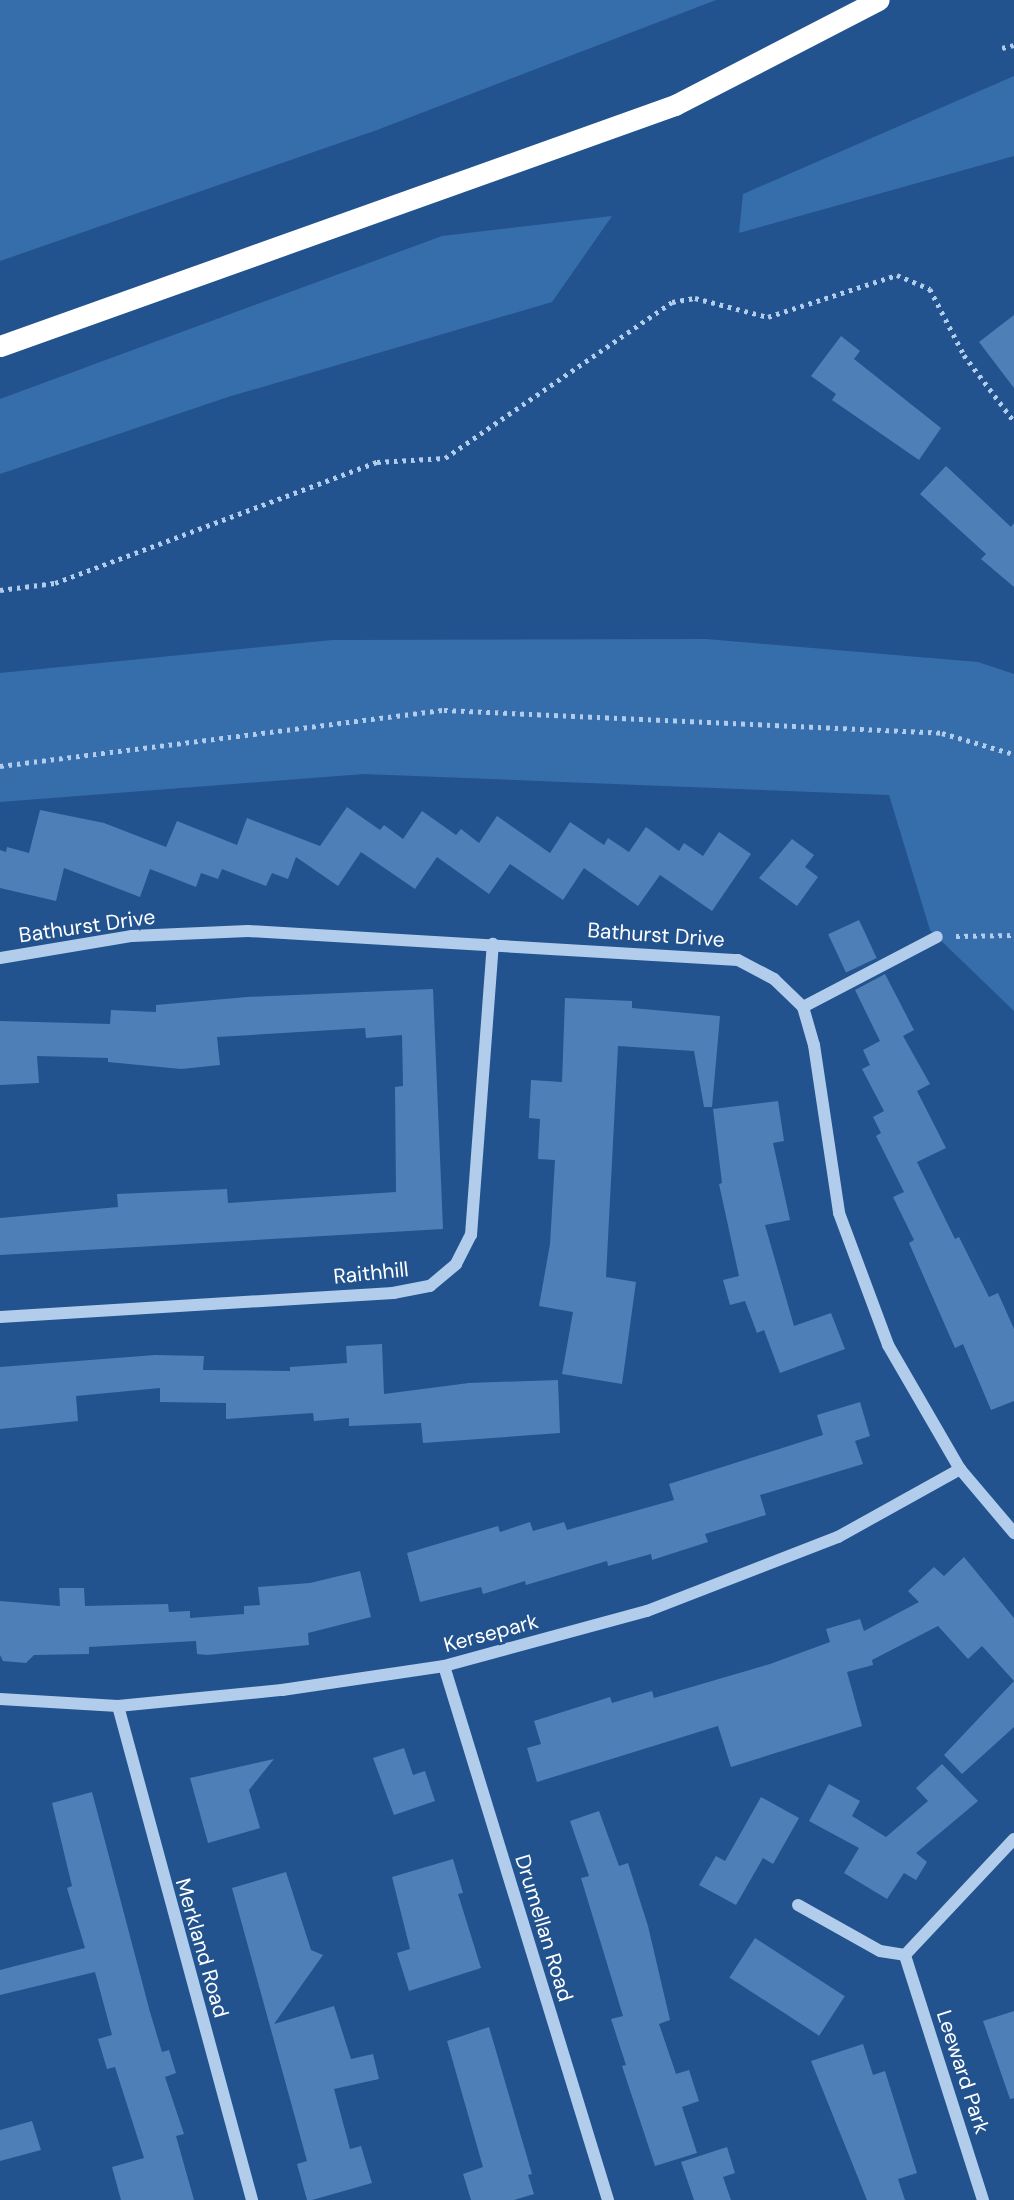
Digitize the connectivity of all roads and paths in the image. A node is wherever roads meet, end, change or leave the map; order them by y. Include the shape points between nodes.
1 (878, 0) edge
2 (1014, 45) edge
3 (1002, 48) dead end
4 (0, 346) edge
5 (1014, 421) edge
6 (0, 590) edge
7 (1014, 754) edge
8 (0, 766) edge
9 (1014, 935) edge
10 (937, 937) joint
11 (492, 944) junction
12 (0, 958) edge
13 (803, 1007) junction
14 (0, 1317) edge
15 (960, 1469) junction
16 (1014, 1533) edge
17 (444, 1666) junction
18 (0, 1699) edge
19 (117, 1706) junction
20 (1014, 1839) edge
21 (798, 1905) dead end
22 (905, 1955) junction
23 (253, 2200) edge
24 (608, 2200) edge
25 (983, 2200) edge

1 - 4 highway via 676,105
2 - 3 path
5 - 6 path via 964,355 930,289 897,275 768,317 695,298 672,302 445,458 377,462 55,583
7 - 8 path via 942,733 444,710
9 - 10 path
10 - 13 street
11 - 12 street, Bathurst Drive via 248,931 132,936
11 - 13 street, Bathurst Drive via 738,960 774,978
11 - 14 street, Raithhill via 471,1234 456,1264 430,1286 393,1293
13 - 15 street, Bathurst Drive via 814,1045 839,1213 888,1345
15 - 16 street, Bathurst Drive
15 - 17 street, Kersepark via 838,1537 647,1611
17 - 19 street, Kersepark via 282,1690
17 - 24 street, Drumellan Road
18 - 19 street, Kersepark
19 - 23 street, Merkland Road
20 - 22 street
21 - 22 street via 880,1951
22 - 25 street, Leeward Park

